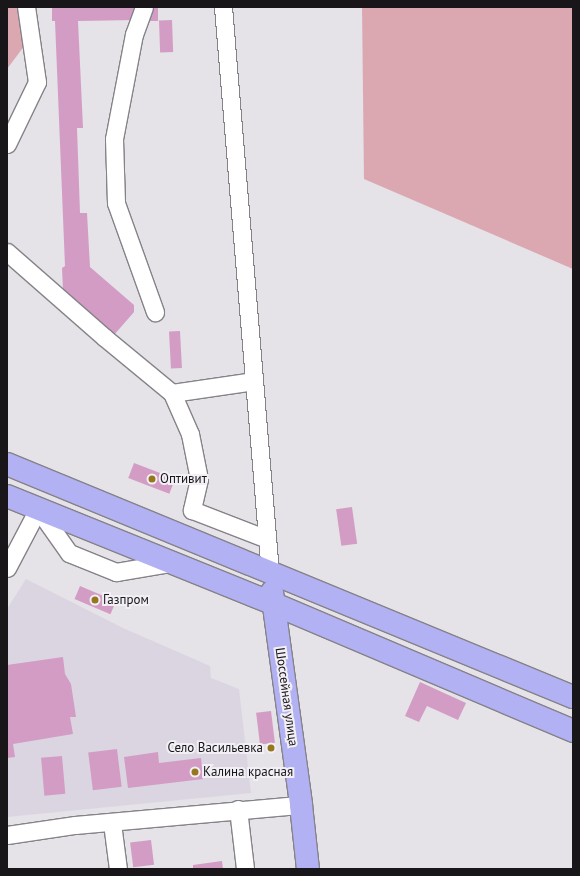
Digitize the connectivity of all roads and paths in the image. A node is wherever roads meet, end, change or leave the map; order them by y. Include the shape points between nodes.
1 (26, 7) edge
2 (144, 7) edge
3 (223, 7) edge
4 (7, 144) edge
5 (7, 252) edge
6 (155, 312) dead end
7 (254, 381) junction
8 (172, 393) junction
9 (7, 464) edge
10 (7, 496) edge
11 (38, 509) junction
12 (267, 540) junction
13 (169, 563) junction
14 (7, 568) edge
15 (270, 573) junction
16 (274, 604) junction
17 (573, 697) edge
18 (573, 730) edge
19 (301, 805) junction
20 (238, 810) junction
21 (112, 822) junction
22 (7, 835) edge
23 (118, 869) edge
24 (245, 869) edge
25 (308, 869) edge

1 - 4 street via 37,82
2 - 6 street via 134,34 114,139 116,203
3 - 7 street
5 - 8 street
7 - 8 street
7 - 12 street
8 - 12 street via 190,434 199,479 192,510
9 - 15 main road
10 - 11 main road
11 - 13 main road
11 - 13 street via 69,553 110,570 116,572
11 - 14 street
12 - 15 street
13 - 16 main road
15 - 16 main road, Шоссейная улица
15 - 17 main road
16 - 18 main road
16 - 19 main road, Шоссейная улица
19 - 20 street
19 - 25 main road, Шоссейная улица
20 - 21 street
20 - 24 street
21 - 22 street
21 - 23 street

